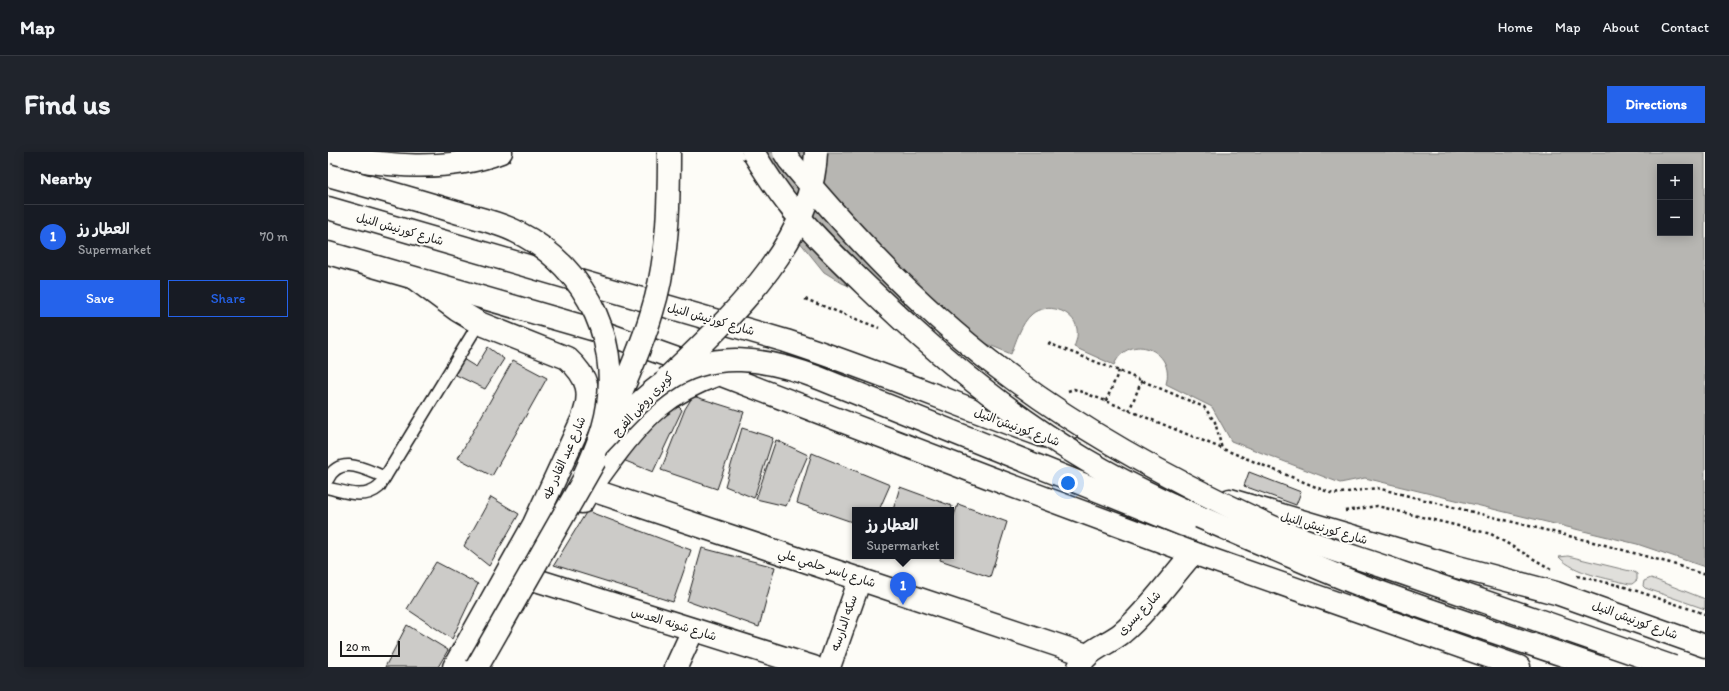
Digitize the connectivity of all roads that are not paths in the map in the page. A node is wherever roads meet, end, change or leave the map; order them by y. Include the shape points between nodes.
1 (501, 152) edge
2 (669, 152) edge
3 (753, 152) edge
4 (784, 152) edge
5 (816, 152) edge
6 (328, 154) edge
7 (328, 175) edge
8 (328, 208) edge
9 (328, 253) edge
10 (415, 279) junction
11 (479, 323) junction
12 (719, 374) junction
13 (599, 444) junction
14 (385, 477) junction
15 (328, 478) edge
16 (587, 482) junction
17 (328, 488) edge
18 (1193, 553) junction
19 (1450, 565) junction
20 (860, 579) junction
21 (536, 580) junction
22 (693, 630) junction
23 (1705, 646) edge
24 (1083, 661) edge
25 (454, 667) edge
26 (467, 667) edge
27 (477, 667) edge
28 (490, 667) edge
29 (676, 667) edge
30 (813, 667) edge
31 (829, 667) edge
32 (1519, 667) edge
33 (1598, 667) edge
34 (1673, 667) edge

1 - 6 main road via 485,158 448,165 410,164
2 - 13 main road, كوبرى روض الفرج, bridge via 666,235 653,311
3 - 33 main road, bridge via 819,240 894,312 942,356 994,397 1038,430 1085,460 1182,510 1362,586
4 - 34 main road, bridge via 834,213 918,299 1009,377 1103,438 1262,522
5 - 16 main road, كوبرى روض الفرج, bridge via 809,193 797,225 780,256 726,319 617,430
7 - 16 main road, bridge via 516,231 545,248 569,270 591,303 602,327 609,360 609,393 603,427
8 - 19 main road, شارع كورنيش النيل via 837,357 946,401 1155,478
9 - 10 main road
10 - 11 main road, شارع عبد القادر طه via 456,310
10 - 12 main road via 602,332
11 - 14 lane
11 - 25 main road, شارع عبد القادر طه via 567,358 585,379 587,407 534,524
12 - 16 main road via 678,392 659,405 642,420
12 - 18 main road
13 - 19 main road, bridge via 631,410 665,381 682,371 711,362 767,362 819,378 1174,522 1286,560 1330,568 1403,569
13 - 26 main road, كوبرى روض الفرج, bridge via 576,475
14 - 15 lane via 351,465 343,465 337,467
14 - 17 lane via 379,487 365,495
16 - 20 main road, شارع ياسر حلمي علي
16 - 21 main road
16 - 27 main road, كوبرى روض الفرج, bridge
18 - 24 main road, شارع يسرى via 1122,634
18 - 32 main road
19 - 23 main road, شارع كورنيش النيل via 1556,593
20 - 24 main road, شارع ياسر حلمي علي
20 - 31 main road, سكه الدارسه
21 - 22 main road, شارع شونه العدس
21 - 28 main road
22 - 29 main road
22 - 30 main road, شارع شونه العدس

